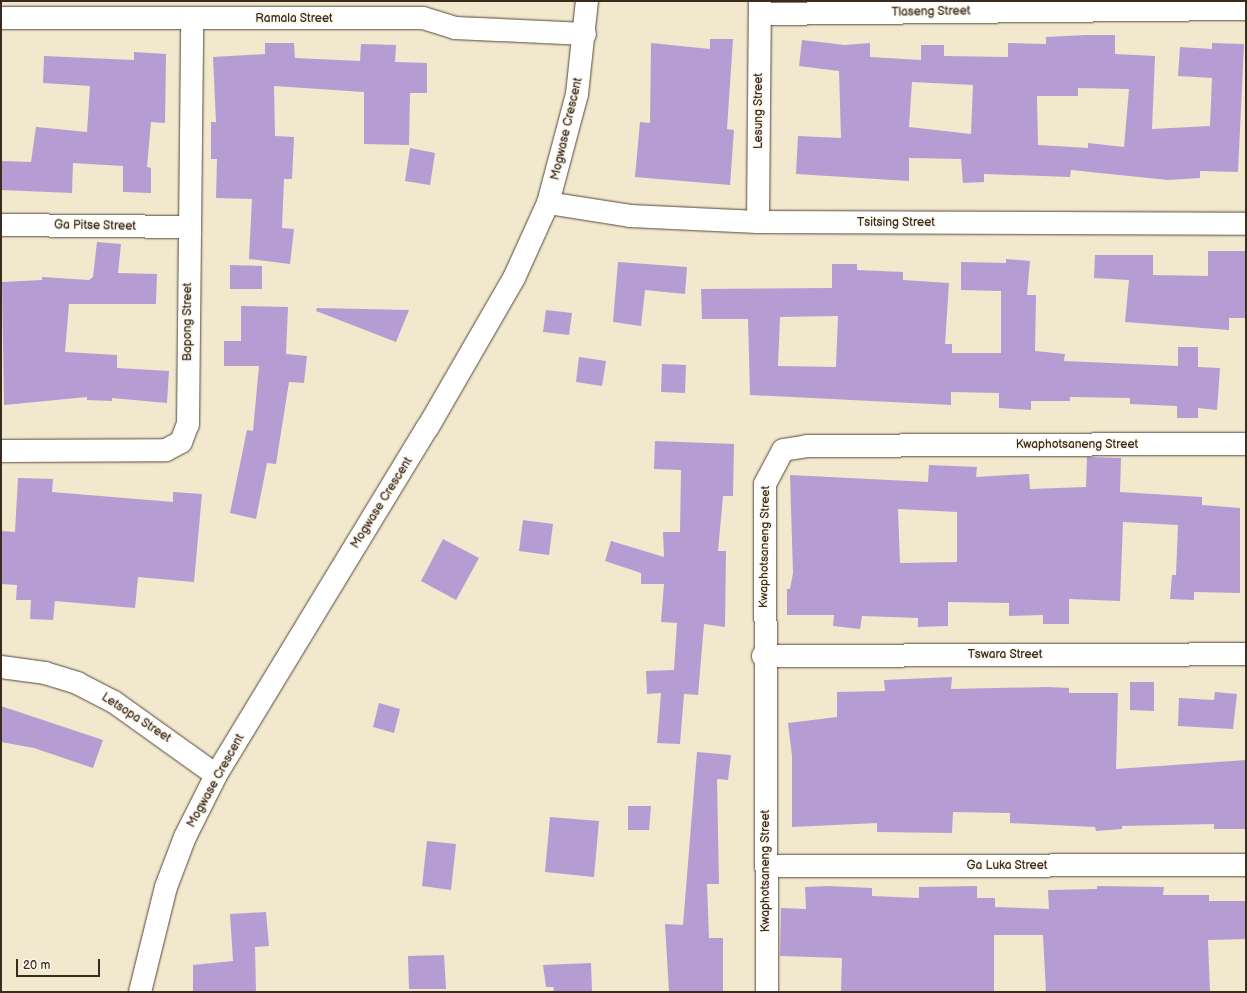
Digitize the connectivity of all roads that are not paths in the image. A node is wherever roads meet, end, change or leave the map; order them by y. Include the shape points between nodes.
1 (587, 1) edge
2 (760, 7) edge
3 (425, 9) edge
4 (1246, 9) edge
5 (1, 18) edge
6 (192, 18) junction
7 (585, 34) junction
8 (548, 203) junction
9 (758, 222) junction
10 (1246, 224) edge
11 (1, 225) edge
12 (189, 227) junction
13 (1246, 444) edge
14 (1, 451) edge
15 (1246, 654) edge
16 (763, 656) junction
17 (1, 667) edge
18 (216, 775) junction
19 (1246, 865) edge
20 (767, 866) junction
21 (140, 992) edge
22 (767, 992) edge

1 - 7 street, Mogwase Crescent
2 - 4 street, Tlaseng Street
2 - 9 street, Lesung Street
3 - 6 street, Ramala Street
3 - 7 street, Ramala Street via 456,28
5 - 6 street, Ramala Street
6 - 12 street, Bapong Street
7 - 8 street, Mogwase Crescent via 577,94
8 - 9 street, Tsitsing Street via 630,216
8 - 18 street, Mogwase Crescent via 514,278 432,420
9 - 10 street, Tsitsing Street
11 - 12 street, Ga Pitse Street
12 - 14 street, Bapong Street via 188,424 181,442 166,450
13 - 16 street, Kwaphotsaneng Street via 807,446 783,450 765,484
15 - 16 street, Tswara Street
16 - 20 street, Kwaphotsaneng Street
17 - 18 street, Letsopa Street via 45,673 77,683 114,702
18 - 21 street, Mogwase Crescent via 185,837 166,887
19 - 20 street, Ga Luka Street
20 - 22 street, Kwaphotsaneng Street

